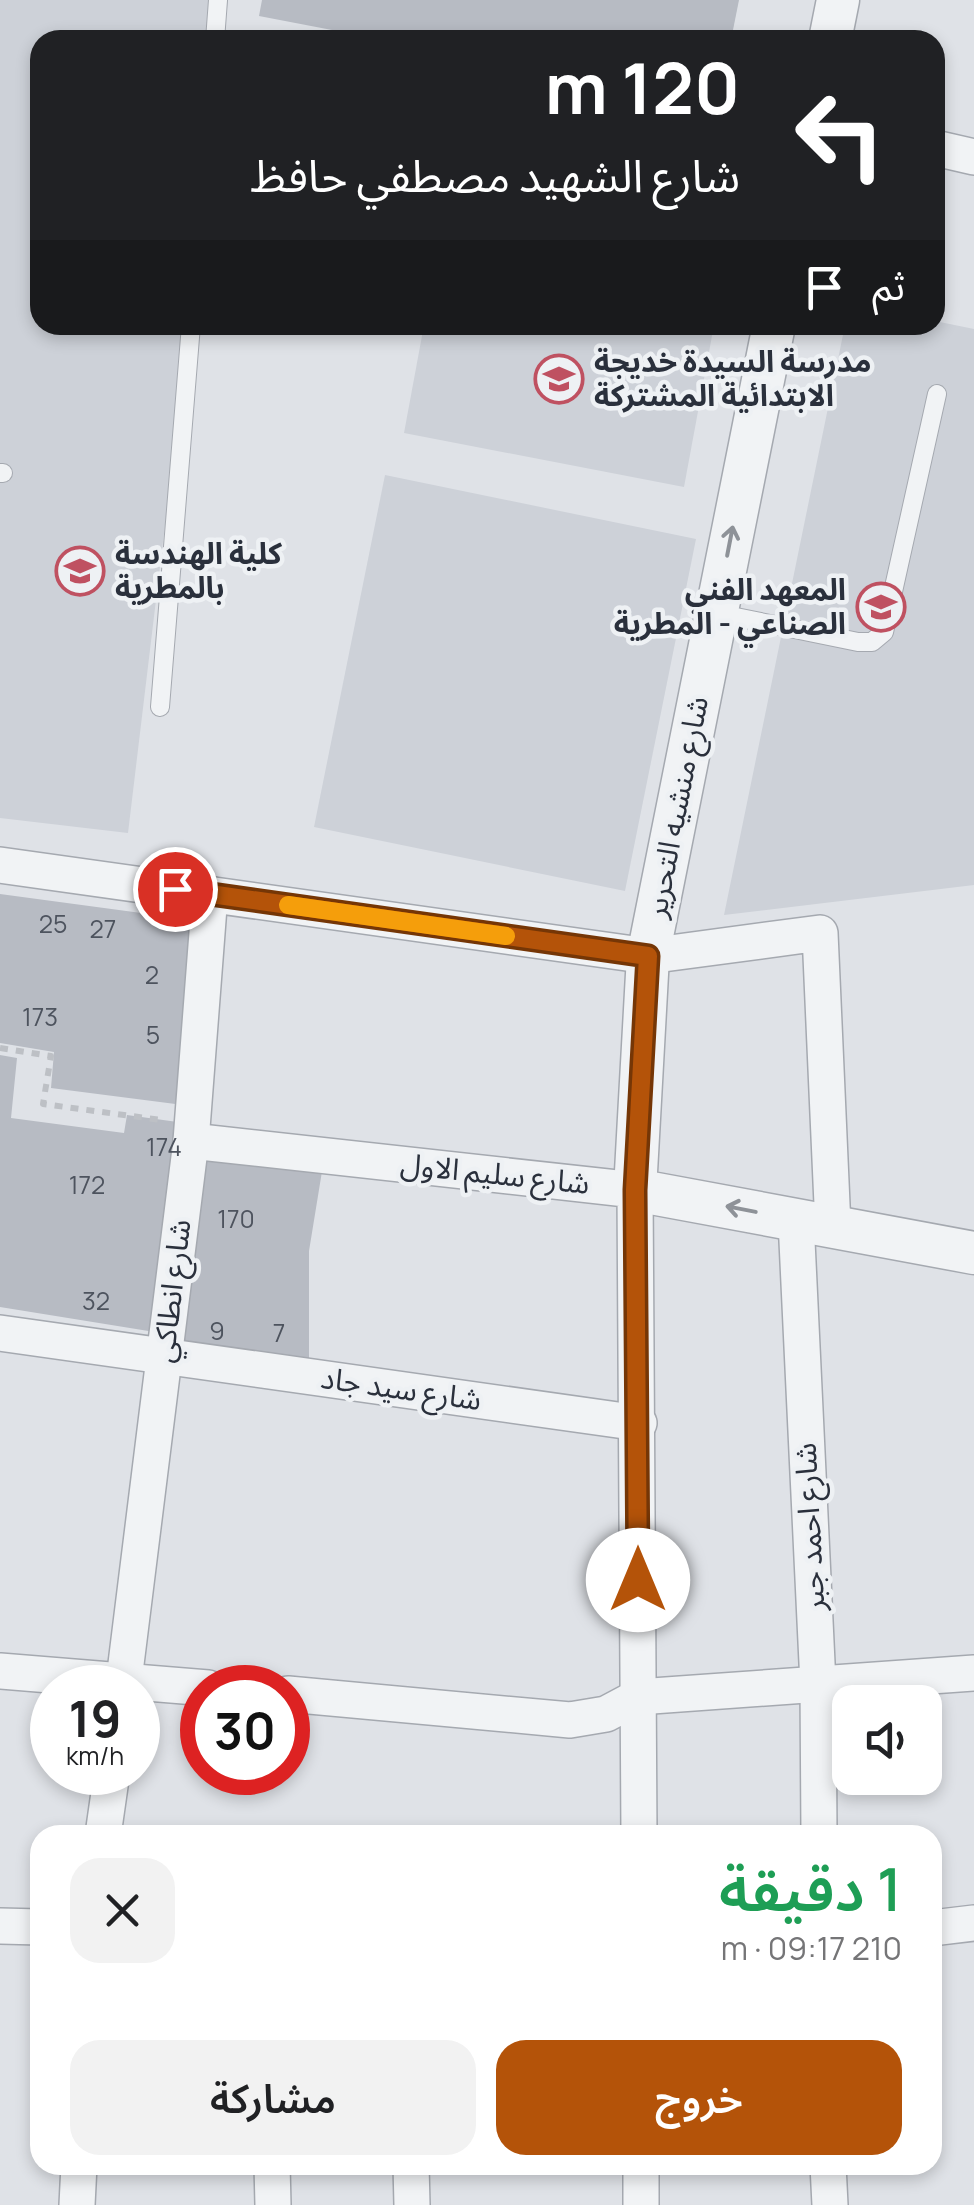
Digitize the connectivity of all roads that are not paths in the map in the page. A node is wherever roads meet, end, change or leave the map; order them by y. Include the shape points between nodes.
1 (218, 0) edge
2 (838, 0) edge
3 (216, 30) edge
4 (832, 30) edge
5 (945, 150) edge
6 (974, 157) edge
7 (191, 335) edge
8 (772, 335) edge
9 (937, 394) dead end
10 (716, 613) junction
11 (160, 707) dead end
12 (0, 865) edge
13 (210, 894) junction
14 (648, 956) junction
15 (192, 1133) junction
16 (635, 1190) junction
17 (814, 1223) junction
18 (974, 1254) edge
19 (0, 1332) edge
20 (164, 1356) junction
21 (639, 1423) junction
22 (126, 1665) edge
23 (0, 1671) edge
24 (974, 1673) edge
25 (30, 1674) edge
26 (818, 1684) junction
27 (310, 1696) edge
28 (638, 1697) junction
29 (109, 1795) edge
30 (104, 1825) edge
31 (639, 1825) edge
32 (819, 1825) edge
33 (974, 1924) edge
34 (0, 1926) edge
35 (30, 1927) edge
36 (942, 1927) edge
37 (78, 2175) edge
38 (272, 2175) edge
39 (411, 2175) edge
40 (641, 2175) edge
41 (828, 2175) edge
42 (77, 2205) edge
43 (273, 2205) edge
44 (412, 2205) edge
45 (642, 2205) edge
46 (830, 2205) edge

1 - 3 lane
2 - 4 street
5 - 6 street
7 - 11 lane
10 -> 8 street, شارع منشيه التحرير
9 - 10 lane via 884,632 872,642 858,642
10 - 14 street, شارع منشيه التحرير
12 - 13 street
13 - 14 street
13 - 15 street, شارع انطاكي
14 - 16 street, شارع منشيه التحرير
14 - 17 street, شارع احمد جبر via 820,933
15 - 16 street, شارع سليم الاول
15 - 20 street, شارع انطاكي
17 -> 16 street, شارع سليم الاول
16 - 21 street, شارع منشيه التحرير
17 - 18 street, شارع سليم الاول
17 - 26 street, شارع احمد جبر
19 - 20 street, شارع سيد جاد
20 - 21 street, شارع سيد جاد
20 - 22 street, شارع انطاكي
21 - 28 street, شارع منشيه التحرير
23 - 25 street
24 - 26 street
26 - 28 street
26 - 32 street, شارع احمد جبر
27 - 28 street via 570,1720 606,1714
28 - 31 street, شارع منشيه التحرير
29 - 30 street
33 - 36 street
34 - 35 street
37 - 42 street
38 - 43 street
39 - 44 street
40 - 45 street
41 - 46 street

